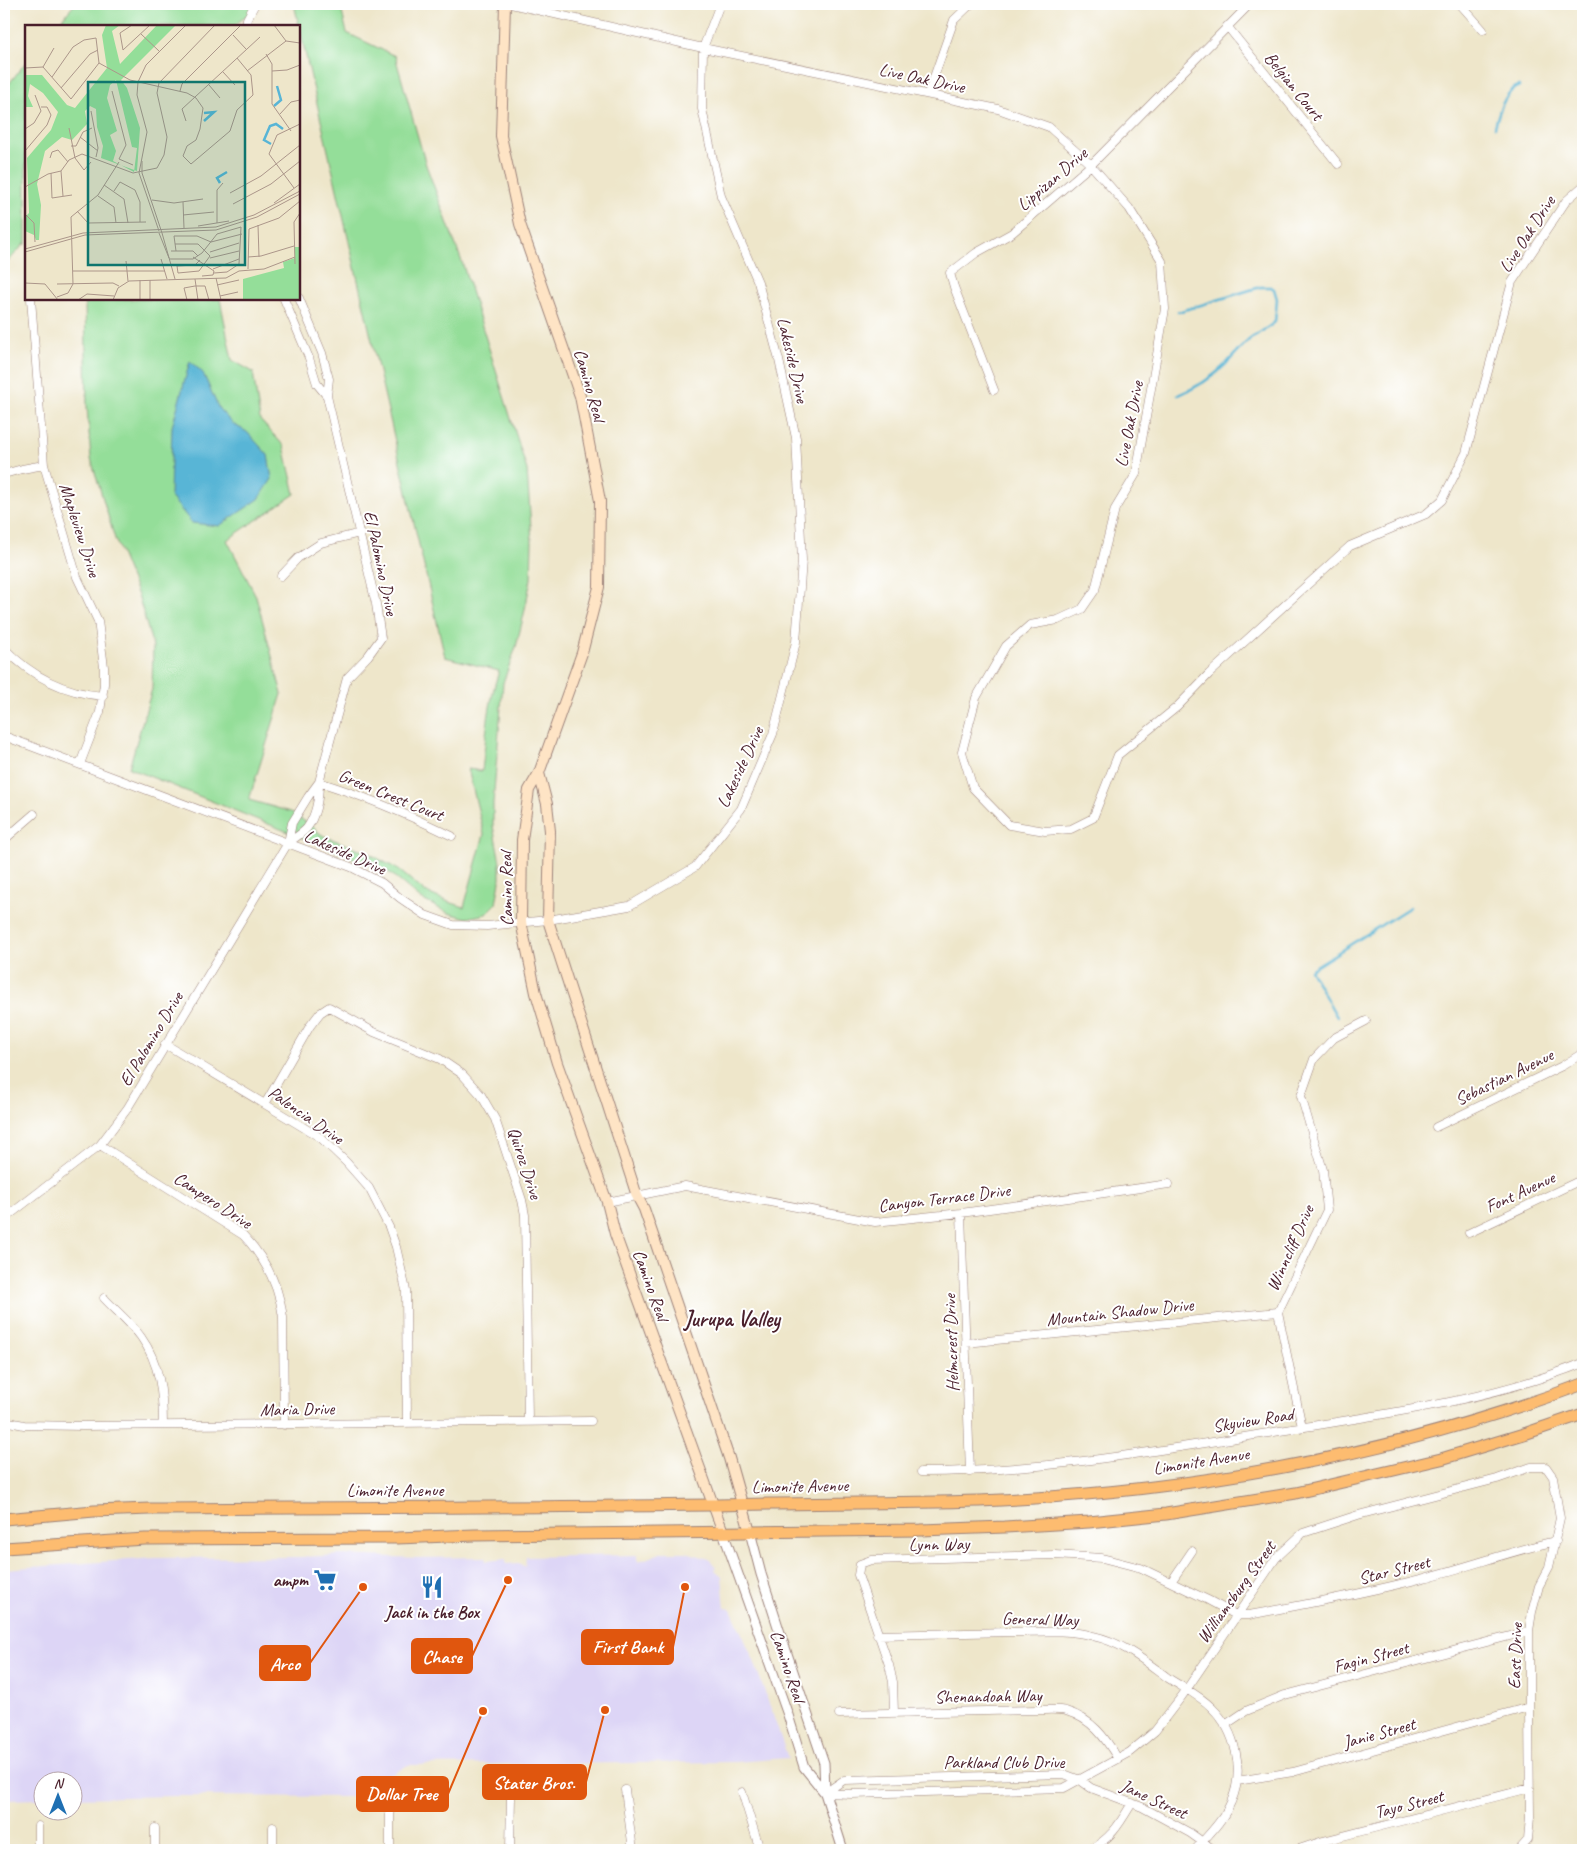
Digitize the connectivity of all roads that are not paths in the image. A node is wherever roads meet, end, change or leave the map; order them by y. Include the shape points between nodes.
1 (255, 4) edge
2 (506, 4) edge
3 (512, 4) edge
4 (720, 4) edge
5 (972, 4) edge
6 (1250, 4) edge
7 (1460, 4) edge
8 (246, 25) edge
9 (1227, 26) junction
10 (1483, 30) dead end
11 (703, 48) junction
12 (928, 94) junction
13 (1338, 164) dead end
14 (1091, 165) junction
15 (1583, 186) edge
16 (31, 300) edge
17 (284, 300) edge
18 (300, 300) edge
19 (994, 390) dead end
20 (327, 396) junction
21 (44, 465) junction
22 (4, 474) edge
23 (360, 533) junction
24 (281, 576) dead end
25 (4, 648) edge
26 (103, 696) junction
27 (4, 736) edge
28 (80, 764) junction
29 (539, 773) junction
30 (320, 782) junction
31 (303, 805) junction
32 (315, 810) junction
33 (34, 814) dead end
34 (452, 836) dead end
35 (4, 840) edge
36 (288, 843) junction
37 (548, 920) junction
38 (521, 922) junction
39 (1366, 1021) dead end
40 (165, 1044) junction
41 (1583, 1053) edge
42 (265, 1104) junction
43 (1436, 1127) dead end
44 (100, 1145) junction
45 (1583, 1179) edge
46 (1168, 1184) dead end
47 (637, 1196) junction
48 (607, 1202) junction
49 (961, 1213) junction
50 (4, 1219) edge
51 (1469, 1233) dead end
52 (104, 1298) dead end
53 (1278, 1312) junction
54 (966, 1343) junction
55 (1583, 1363) edge
56 (1583, 1384) edge
57 (1583, 1414) edge
58 (4, 1421) edge
59 (528, 1421) junction
60 (590, 1421) dead end
61 (407, 1422) junction
62 (284, 1424) junction
63 (163, 1425) junction
64 (1302, 1427) junction
65 (1546, 1467) joint
66 (921, 1472) dead end
67 (970, 1472) junction
68 (715, 1505) junction
69 (742, 1505) junction
70 (4, 1519) edge
71 (723, 1532) junction
72 (750, 1532) junction
73 (1556, 1541) junction
74 (4, 1548) edge
75 (1192, 1552) dead end
76 (1171, 1582) junction
77 (1236, 1615) junction
78 (1529, 1631) junction
79 (877, 1635) junction
80 (1186, 1689) junction
81 (1529, 1707) junction
82 (894, 1713) junction
83 (839, 1714) dead end
84 (1225, 1725) junction
85 (1118, 1759) junction
86 (1080, 1780) junction
87 (1237, 1782) junction
88 (1530, 1788) junction
89 (625, 1790) dead end
90 (742, 1792) dead end
91 (825, 1793) junction
92 (510, 1796) dead end
93 (1132, 1803) junction
94 (390, 1809) dead end
95 (38, 1826) dead end
96 (273, 1827) dead end
97 (156, 1828) dead end
98 (1202, 1842) junction
99 (38, 1850) edge
100 (155, 1850) edge
101 (273, 1850) edge
102 (390, 1850) edge
103 (510, 1850) edge
104 (633, 1850) edge
105 (760, 1850) edge
106 (842, 1850) edge
107 (1088, 1850) edge
108 (1195, 1850) edge
109 (1214, 1850) edge
110 (1296, 1850) edge
111 (1519, 1850) edge

1 - 8 street
2 - 29 main road, Camino Real via 501,136 520,224 580,396 600,501 599,587 582,653
3 - 11 street, Live Oak Drive
4 - 11 street, Lakeside Drive
5 - 12 street via 954,20
6 - 9 street, Lippizan Drive
7 - 10 street
9 - 13 street, Belgian Court
9 - 14 street, Lippizan Drive
11 - 12 street, Live Oak Drive
11 - 37 street, Lakeside Drive via 702,109 722,196 758,282 796,438 802,560 796,642 773,734 741,809 695,867 629,906
12 - 14 street, Live Oak Drive via 998,109 1049,127
14 - 15 street, Live Oak Drive via 1129,208 1162,261 1165,309 1136,474 1116,509 1095,590 1082,609 1058,620 1030,625 1006,646 976,698 962,752 973,788 1009,824 1045,831 1071,828 1094,818 1118,755 1177,706 1350,546 1426,514 1442,500 1466,453 1512,282 1566,201
14 - 19 street, Lippizan Drive via 1012,234 976,253 950,273
16 - 21 street, Mapleview Drive
17 - 20 street, El Palomino Drive via 317,384
18 - 20 street, El Palomino Drive via 322,354 329,379
20 - 23 street, El Palomino Drive
21 - 22 street
21 - 26 street, Mapleview Drive via 77,577 98,621 104,667
23 - 24 street via 321,544 298,558
23 - 30 street, El Palomino Drive via 381,638 348,678
25 - 26 street via 43,680
26 - 28 street, Mapleview Drive
27 - 28 street, Lakeside Drive
28 - 36 street, Lakeside Drive
29 - 37 main road, Camino Real via 550,831
29 - 38 main road, Camino Real via 529,790 522,840
30 - 31 street, El Palomino Drive
30 - 32 street, El Palomino Drive
30 - 34 street, Green Crest Court via 391,807
31 - 32 street
31 - 36 street, El Palomino Drive via 292,823
32 - 36 street, El Palomino Drive via 306,829
33 - 35 street
36 - 38 street, Lakeside Drive via 370,875 425,915 439,920 454,925 487,926
36 - 40 street, El Palomino Drive
37 - 38 street, Lakeside Drive
37 - 47 main road, Camino Real
38 - 48 main road, Camino Real via 541,1011
39 - 53 street, Winncliff Drive via 1334,1038 1314,1059 1301,1096 1323,1170 1327,1210
40 - 42 street, Palencia Drive
40 - 44 street, El Palomino Drive via 127,1109
41 - 43 street, Sebastian Avenue
42 - 59 street, Quiroz Drive via 310,1026 320,1012 329,1007 374,1032 440,1059 462,1074 481,1095 495,1119 525,1215
42 - 61 street, Palencia Drive via 321,1138 346,1162 369,1188 389,1227 406,1290
44 - 50 street, El Palomino Drive
44 - 62 street, Campero Drive via 243,1235 265,1263 281,1302 283,1317
45 - 51 street, Font Avenue
46 - 49 street, Canyon Terrace Drive
47 - 48 street, Canyon Terrace Drive
47 - 49 street, Canyon Terrace Drive via 685,1186 874,1222
47 - 69 main road, Camino Real via 729,1458
48 - 68 main road, Camino Real via 618,1243
49 - 54 street, Helmcrest Drive
52 - 63 street via 141,1336 151,1353 161,1385
53 - 54 street, Mountain Shadow Drive
53 - 64 street, Winncliff Drive
54 - 67 street, Helmcrest Drive
55 - 64 street, Skyview Road via 1553,1375 1437,1405
56 - 69 main road, Limonite Avenue via 1432,1433 1223,1477 980,1501
57 - 72 main road via 1483,1447 1380,1474 1296,1493 1176,1512 1005,1527
58 - 63 street, Maria Drive via 41,1426
59 - 60 street, Maria Drive
59 - 61 street, Maria Drive
61 - 62 street, Maria Drive
62 - 63 street, Maria Drive
64 - 67 street, Skyview Road via 1099,1460
65 - 73 street, East Drive via 1554,1476 1557,1494 1560,1518
65 - 77 street, Williamsburg Street via 1531,1467 1302,1533 1276,1558
66 - 67 street, Skyview Road
68 - 69 main road, Limonite Avenue
68 - 70 main road, Limonite Avenue via 150,1509
68 - 71 main road, Camino Real
69 - 72 main road, Camino Real
71 - 72 main road
71 - 74 main road via 145,1539
71 - 91 street, Camino Real via 804,1767
72 - 91 street, Camino Real via 824,1763
73 - 77 street, Star Street via 1426,1578 1332,1600
73 - 78 street, East Drive via 1549,1567 1539,1586
75 - 76 street
76 - 77 street, Lynn Way
76 - 79 street, Lynn Way via 1125,1563 1080,1556 871,1560 860,1564 858,1575
77 - 80 street, Williamsburg Street
78 - 81 street, East Drive
78 - 84 street, Fagin Street via 1285,1695 1246,1711
79 - 80 street, General Way via 1057,1632 1093,1636 1128,1650
79 - 82 street, Lynn Way via 893,1682
80 - 84 street, General Way via 1212,1707
80 - 85 street, Williamsburg Street via 1154,1731
81 - 87 street, Janie Street via 1293,1772
81 - 88 street, East Drive
82 - 83 street, Shenandoah Way
82 - 85 street, Shenandoah Way via 1065,1711 1094,1726
84 - 87 street, General Way via 1234,1744
85 - 86 street, Williamsburg Street
86 - 91 street, Parkland Club Drive via 1064,1788
86 - 91 street, Parkland Club Drive via 1064,1774 844,1780
86 - 93 street, Jane Street via 1091,1788
87 - 98 street via 1231,1803
88 - 110 street, Tayo Street
88 - 111 street, East Drive via 1528,1840
89 - 104 street
90 - 105 street
91 - 106 street, Camino Real
92 - 103 street
93 - 98 street, Jane Street
93 - 107 street via 1115,1832
94 - 102 street
95 - 99 street
96 - 101 street
97 - 100 street
98 - 108 street
98 - 109 street, Jane Street

